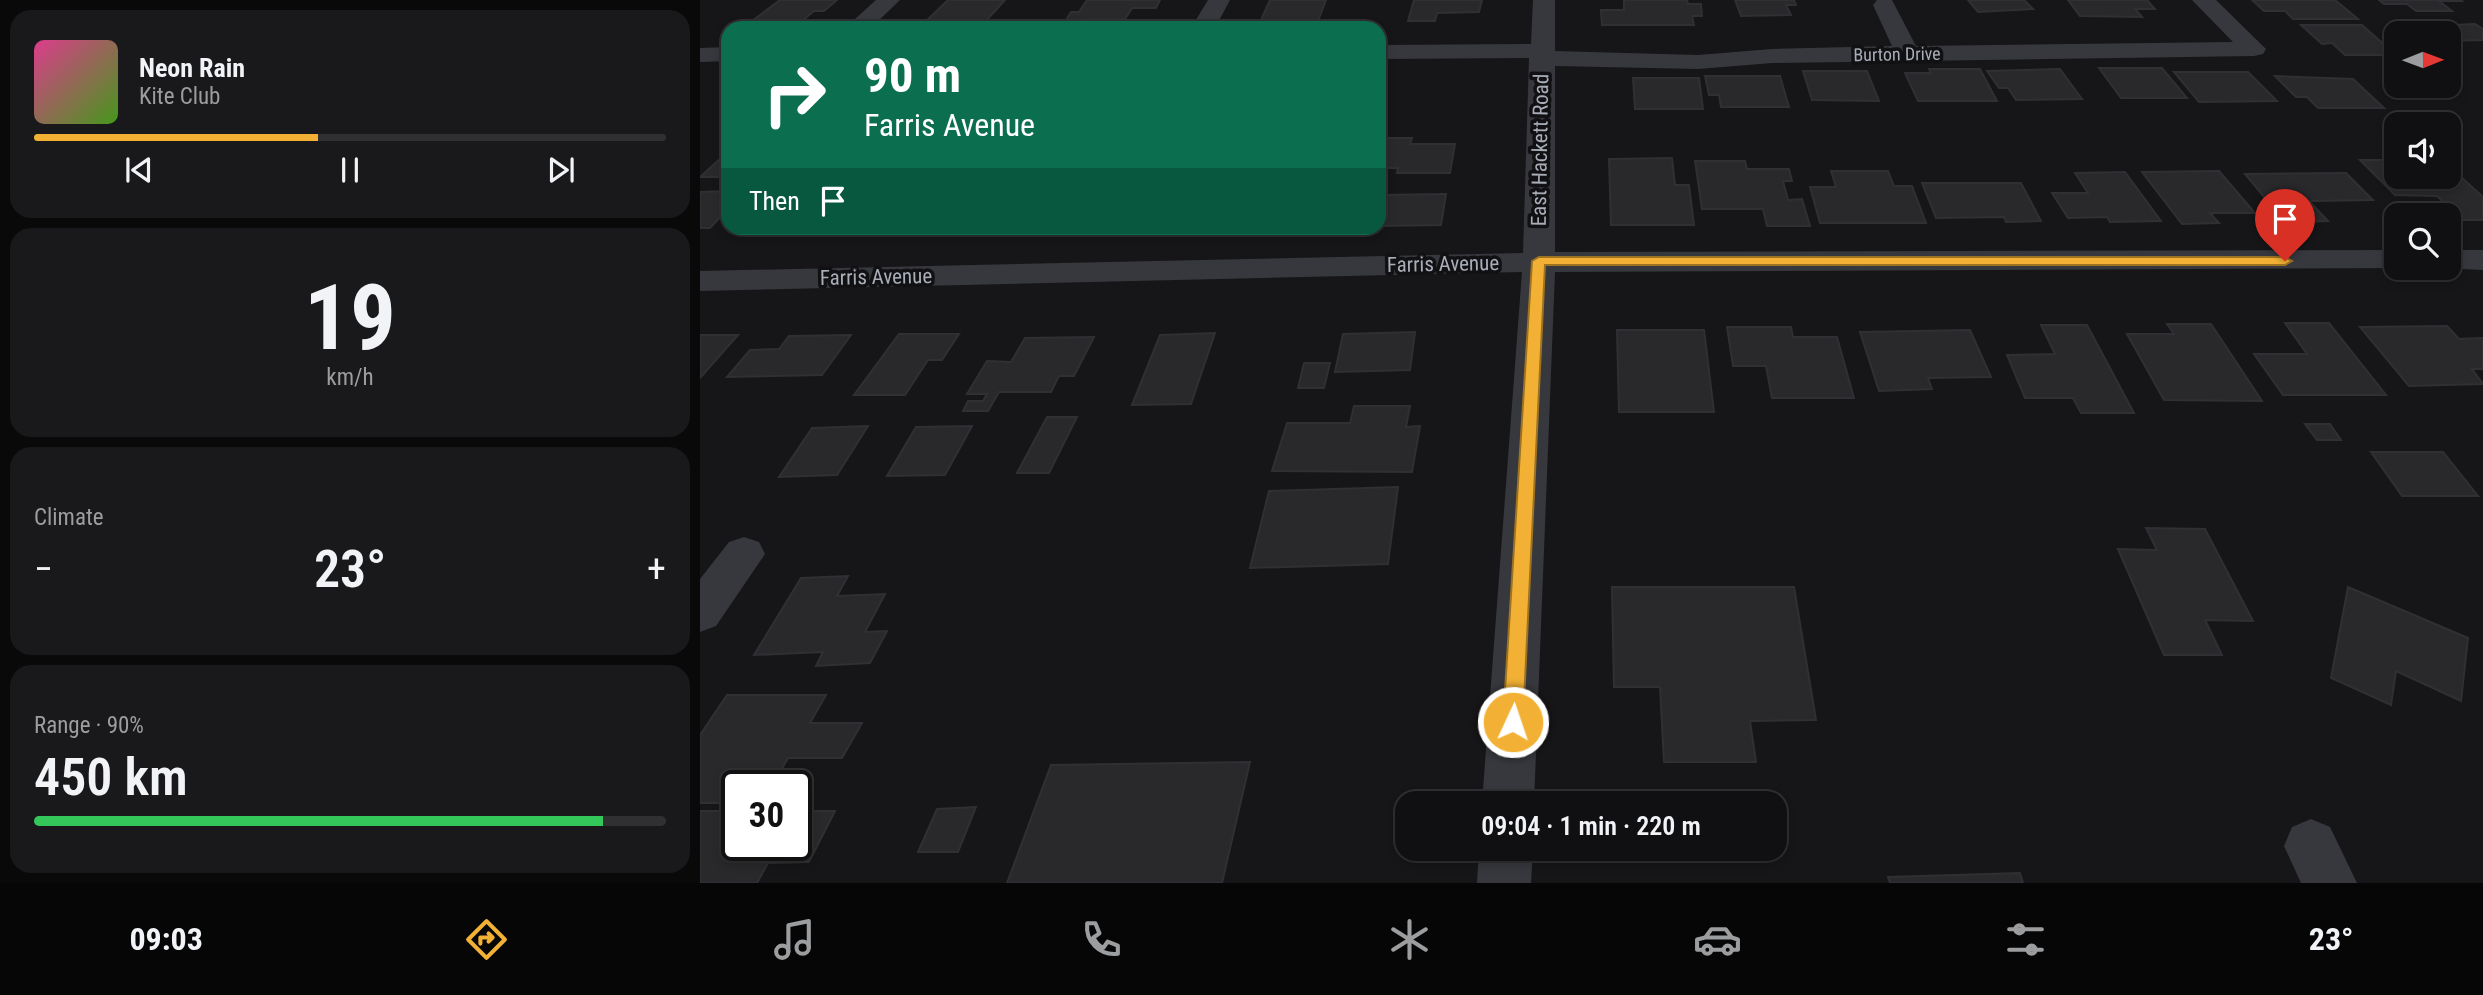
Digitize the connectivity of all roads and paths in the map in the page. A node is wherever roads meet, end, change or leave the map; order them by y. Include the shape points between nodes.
1 (888, 0) edge
2 (1219, 0) edge
3 (1544, 0) edge
4 (2203, 0) edge
5 (1884, 5) dead end
6 (865, 21) edge
7 (1207, 21) edge
8 (1386, 52) edge
9 (1908, 53) junction
10 (721, 54) edge
11 (700, 55) edge
12 (1541, 55) junction
13 (2384, 260) edge
14 (2461, 260) edge
15 (2483, 260) edge
16 (1539, 261) junction
17 (700, 281) edge
18 (744, 554) dead end
19 (700, 613) edge
20 (1509, 791) edge
21 (1505, 861) edge
22 (1504, 883) edge

1 - 6 street
2 - 7 street
3 - 12 street, East Hackett Road
4 - 9 street, Burton Drive via 2254,49
5 - 9 street
8 - 12 street, Burton Drive
9 - 12 street, Burton Drive via 1698,62
10 - 11 street
12 - 16 street, East Hackett Road
13 - 16 street, Farris Avenue
14 - 15 street
16 - 17 street, Farris Avenue
16 - 20 street, East Hackett Road
18 - 19 street
21 - 22 street

